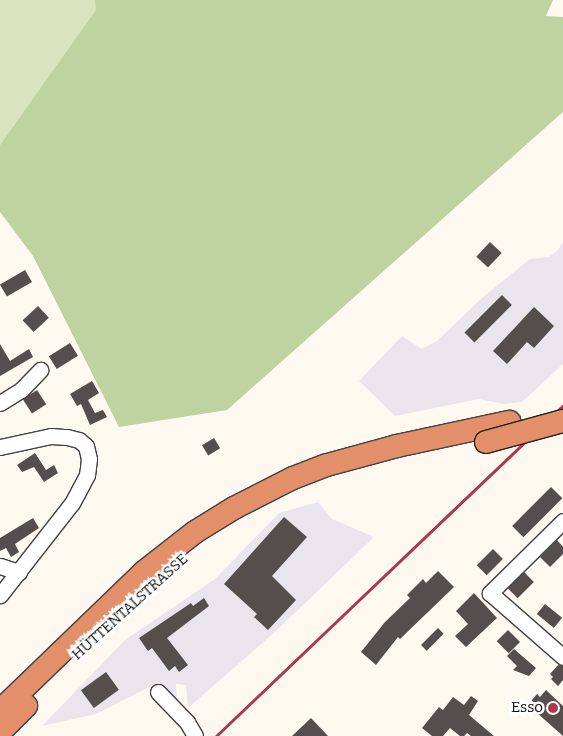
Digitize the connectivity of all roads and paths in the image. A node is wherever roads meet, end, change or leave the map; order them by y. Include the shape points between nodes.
1 (40, 370) dead end
2 (0, 403) edge
3 (563, 406) edge
4 (563, 421) edge
5 (0, 447) edge
6 (563, 521) edge
7 (0, 566) edge
8 (20, 572) junction
9 (0, 596) edge
10 (563, 657) edge
11 (158, 692) dead end
12 (0, 711) edge
13 (0, 732) edge
14 (196, 736) edge

1 - 2 street via 21,390
3 - 12 highway, HÜTTENTALSTRASSE via 327,465 234,508 144,572
4 - 13 highway, HÜTTENTALSTRASSE, bridge via 332,479 241,519 153,583
5 - 8 street via 51,436 67,437 80,440 86,446 89,459 87,475 72,502
6 - 10 street via 490,594
7 - 8 street
8 - 9 street
11 - 14 street

